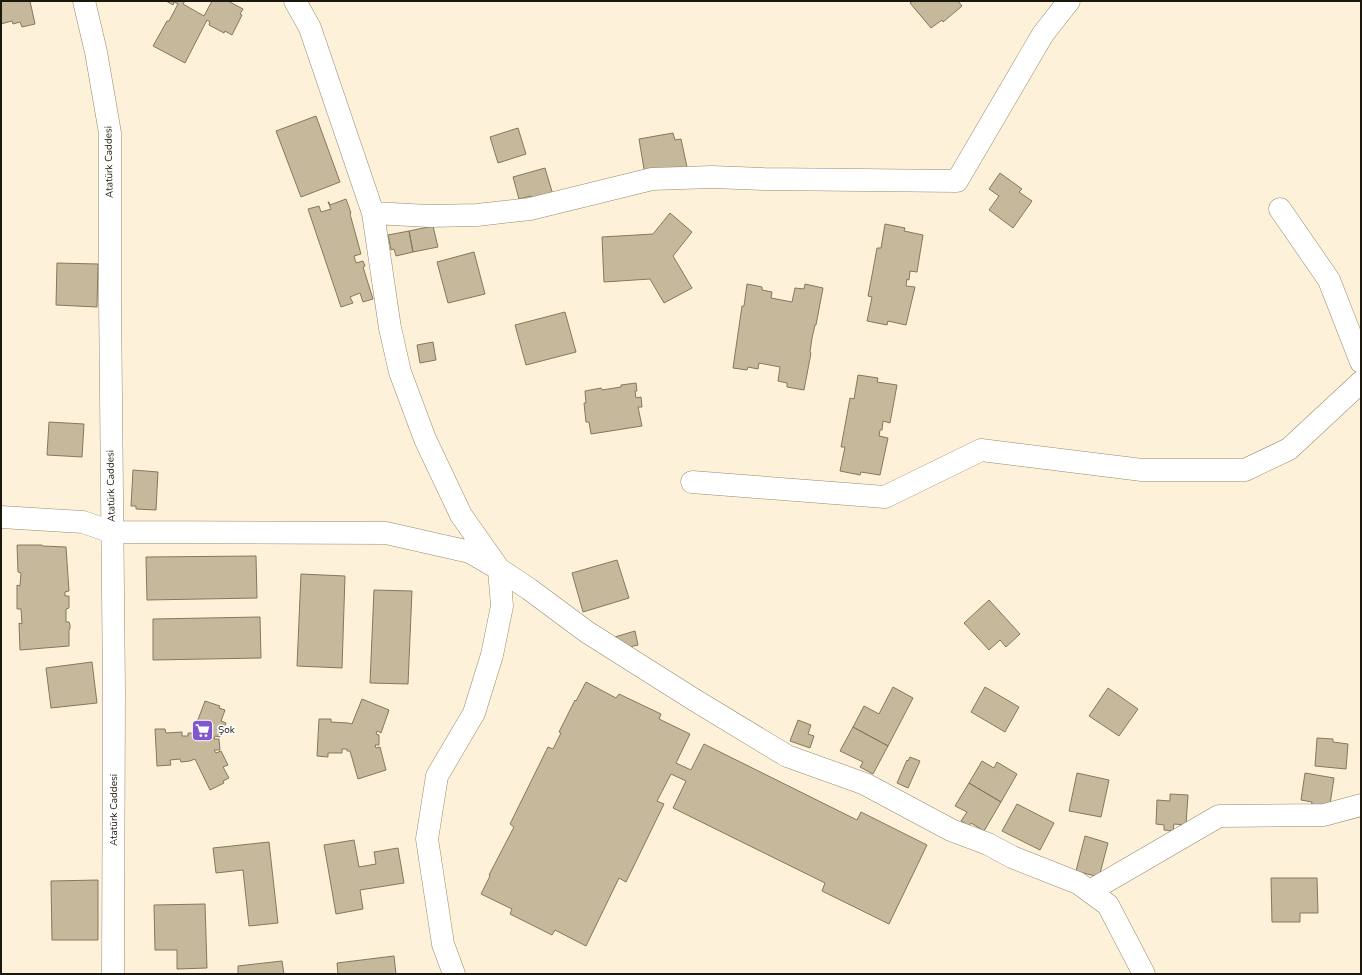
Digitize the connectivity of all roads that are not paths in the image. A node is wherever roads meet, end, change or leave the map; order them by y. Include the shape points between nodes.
1 (84, 1) edge
2 (295, 1) edge
3 (1069, 1) edge
4 (1280, 209) dead end
5 (373, 213) junction
6 (1361, 362) edge
7 (1361, 382) edge
8 (692, 482) dead end
9 (1, 517) edge
10 (112, 532) junction
11 (499, 569) junction
12 (1361, 804) edge
13 (1090, 892) junction
14 (113, 974) edge
15 (454, 974) edge
16 (1144, 974) edge

1 - 10 street, Atatürk Caddesi via 110,133
2 - 5 street via 310,28
3 - 5 street via 1043,34 957,181 712,177 652,179 530,209 477,215
4 - 6 street via 1329,280
5 - 11 street via 390,328 400,372 424,439 461,515
7 - 8 street via 1289,449 1245,470 1142,470 981,450 884,497
9 - 10 street via 83,522
10 - 11 street via 386,533 470,552
10 - 14 street, Atatürk Caddesi
11 - 13 street via 593,636 787,756 865,784 951,830 1078,883
11 - 15 street via 502,606 492,655 474,713 437,776 427,839 443,944
12 - 13 street via 1324,815 1219,816
13 - 16 street via 1108,905

